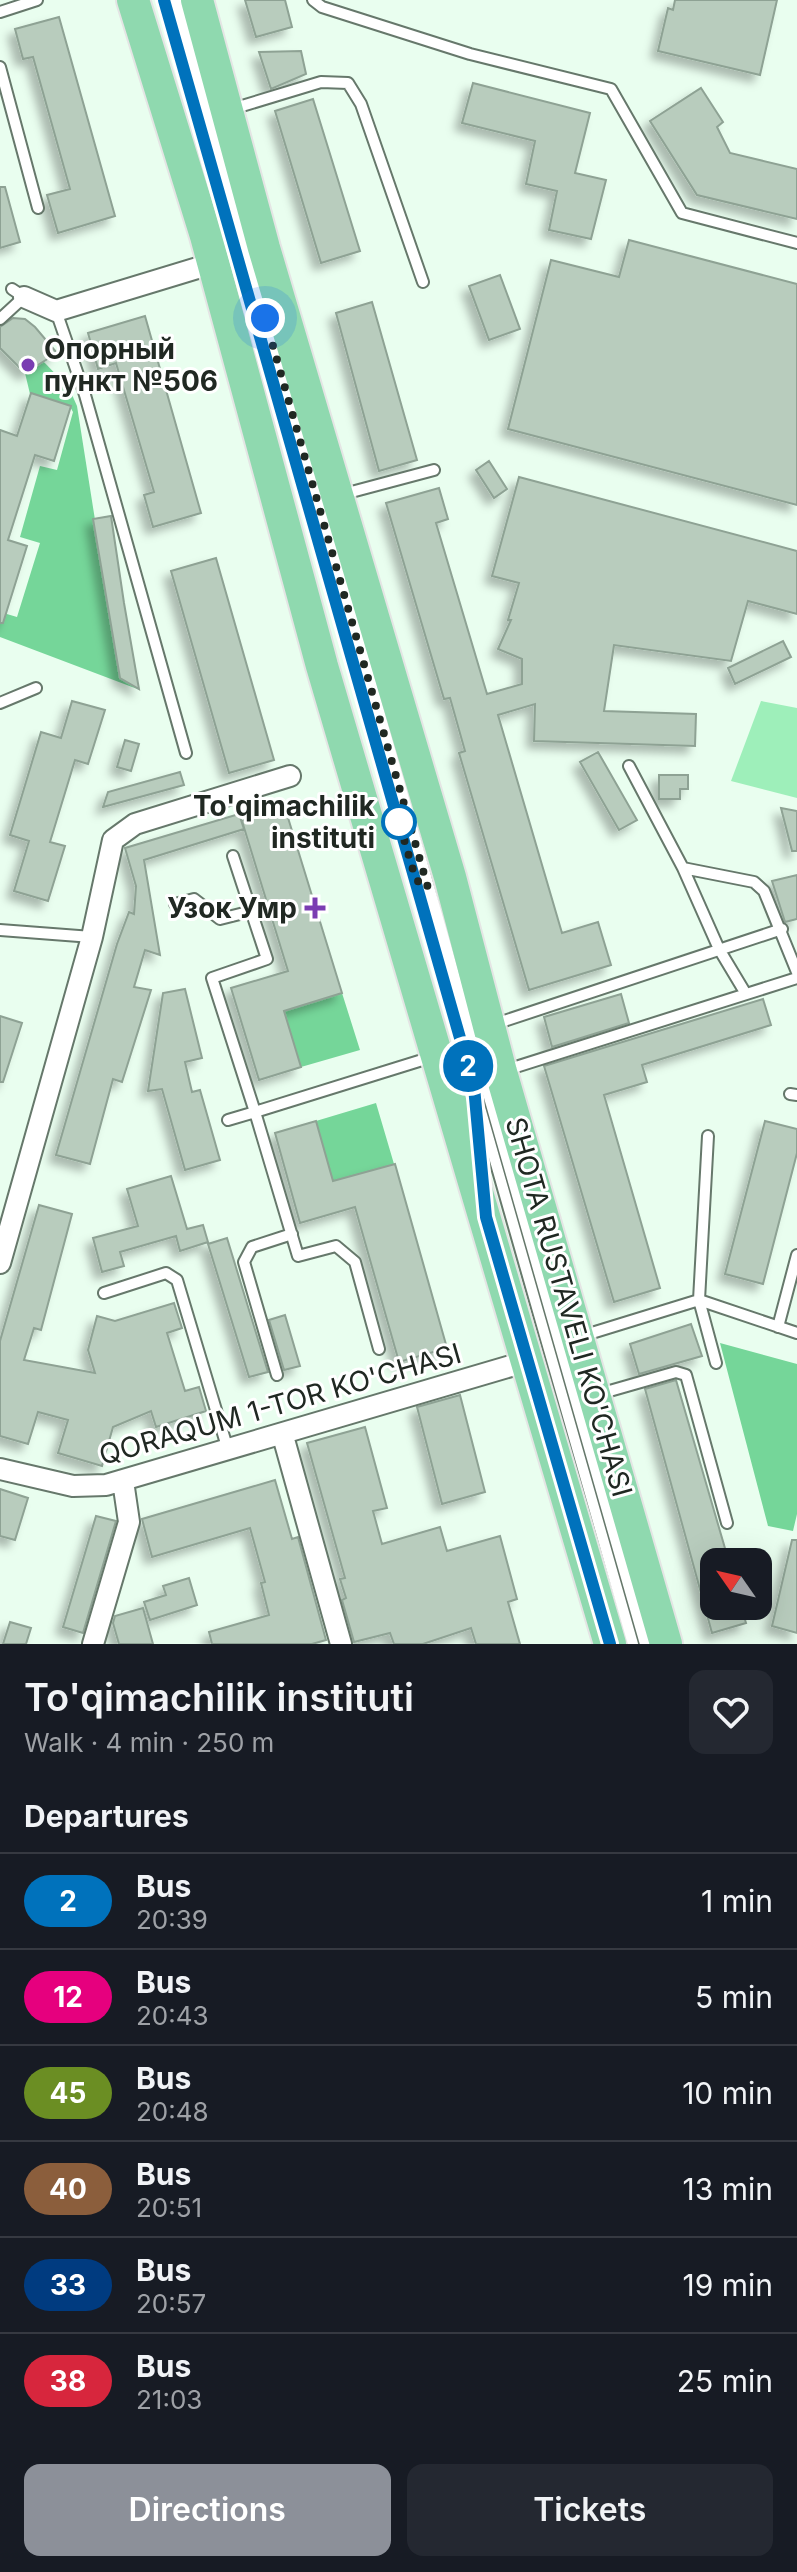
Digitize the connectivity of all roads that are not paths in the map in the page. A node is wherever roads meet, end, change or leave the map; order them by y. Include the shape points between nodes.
1 (37, 0) edge
2 (133, 0) edge
3 (164, 0) edge
4 (176, 0) edge
5 (186, 0) edge
6 (197, 0) edge
7 (313, 0) edge
8 (0, 12) edge
9 (190, 49) junction
10 (0, 67) edge
11 (227, 110) junction
12 (38, 208) dead end
13 (797, 243) edge
14 (214, 263) junction
15 (423, 282) dead end
16 (18, 293) joint
17 (56, 311) junction
18 (0, 319) edge
19 (434, 470) dead end
20 (338, 496) junction
21 (36, 688) dead end
22 (0, 703) edge
23 (186, 753) dead end
24 (629, 766) dead end
25 (290, 776) dead end
26 (233, 856) dead end
27 (683, 868) junction
28 (428, 888) junction
29 (403, 891) junction
30 (175, 904) dead end
31 (252, 911) junction
32 (782, 929) junction
33 (0, 930) edge
34 (92, 937) junction
35 (719, 949) junction
36 (797, 975) edge
37 (746, 994) junction
38 (489, 1026) junction
39 (438, 1055) junction
40 (488, 1080) junction
41 (255, 1112) junction
42 (228, 1120) dead end
43 (708, 1136) dead end
44 (10, 1189) edge
45 (486, 1217) junction
46 (292, 1234) junction
47 (797, 1255) edge
48 (0, 1263) edge
49 (104, 1293) dead end
50 (699, 1300) junction
51 (778, 1327) junction
52 (797, 1333) edge
53 (576, 1338) junction
54 (379, 1349) dead end
55 (528, 1361) junction
56 (716, 1363) dead end
57 (277, 1375) dead end
58 (593, 1396) junction
59 (283, 1436) junction
60 (228, 1452) junction
61 (0, 1469) edge
62 (123, 1481) junction
63 (727, 1523) dead end
64 (93, 1644) edge
65 (341, 1644) edge
66 (610, 1644) edge
67 (633, 1644) edge
68 (645, 1644) edge
69 (666, 1644) edge

1 - 8 lane
2 - 14 main road, SHOTA RUSTAVELI KO'CHASI
3 - 29 lane
4 - 9 lane
5 - 9 lane
6 - 11 main road, SHOTA RUSTAVELI KO'CHASI
7 - 13 lane via 470,54 611,89 682,213
9 - 28 lane
10 - 12 lane
11 - 15 lane via 321,82 348,83 361,104
11 - 20 main road, SHOTA RUSTAVELI KO'CHASI
14 - 17 street
14 - 29 main road, SHOTA RUSTAVELI KO'CHASI via 322,666
16 - 17 street
16 - 18 lane
17 - 23 lane via 85,395
19 - 20 lane
20 - 38 main road, SHOTA RUSTAVELI KO'CHASI
21 - 22 lane
24 - 27 lane
25 - 34 street via 118,833
26 - 31 lane
27 - 32 lane via 754,882
27 - 35 lane
28 - 29 lane
28 - 68 lane
29 - 39 main road, SHOTA RUSTAVELI KO'CHASI
29 - 40 lane
30 - 31 lane via 194,899 220,919
31 - 41 lane via 267,959 212,978
32 - 35 lane
32 - 36 lane
33 - 34 lane
34 - 44 street
35 - 37 lane
35 - 38 lane
36 - 37 lane
37 - 40 lane
38 - 40 main road, SHOTA RUSTAVELI KO'CHASI
39 - 41 lane
39 - 45 main road, SHOTA RUSTAVELI KO'CHASI
40 - 45 lane
40 - 53 main road, SHOTA RUSTAVELI KO'CHASI
40 - 67 lane
41 - 42 lane
41 - 46 lane
43 - 50 lane
44 - 48 street
45 - 55 main road, SHOTA RUSTAVELI KO'CHASI
46 - 54 lane via 298,1256 336,1246 355,1262
46 - 57 lane via 252,1247 244,1262
47 - 51 lane
49 - 60 lane via 166,1273 177,1280
50 - 51 lane
50 - 53 lane
50 - 56 lane
51 - 52 lane
53 - 58 main road, SHOTA RUSTAVELI KO'CHASI
55 - 59 street, QORAQUM 1-TOR KO'CHASI
55 - 66 main road, SHOTA RUSTAVELI KO'CHASI
58 - 63 lane via 676,1372 686,1375
58 - 69 main road, SHOTA RUSTAVELI KO'CHASI
59 - 60 street, QORAQUM 1-TOR KO'CHASI
59 - 65 street
60 - 62 street, QORAQUM 1-TOR KO'CHASI
61 - 62 street, QORAQUM 1-TOR KO'CHASI via 73,1486
62 - 64 street via 129,1522

